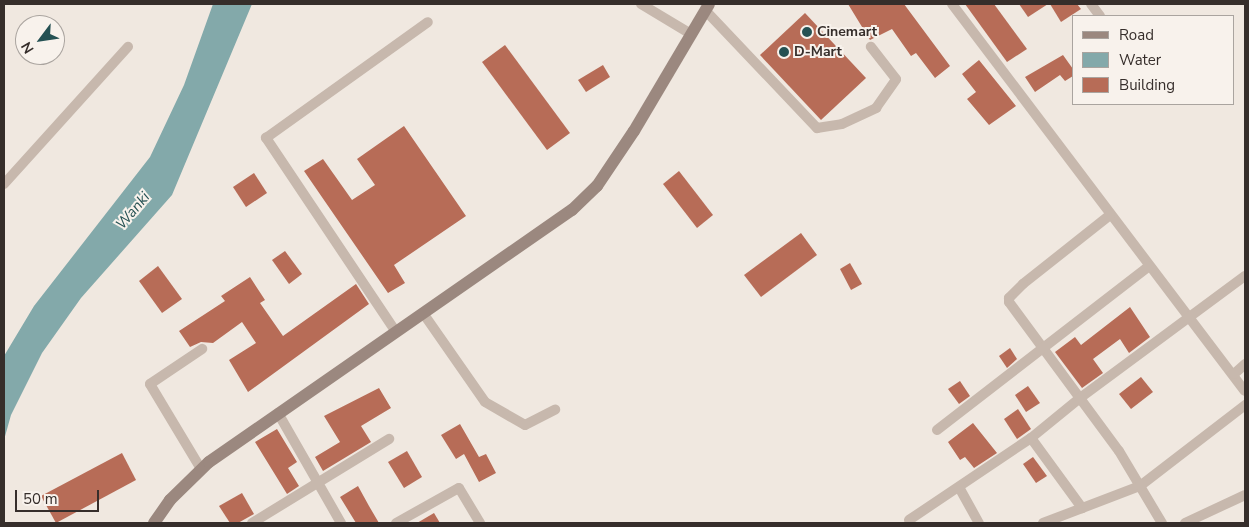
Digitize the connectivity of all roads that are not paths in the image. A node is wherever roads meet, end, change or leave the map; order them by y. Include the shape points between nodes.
1 (641, 4) edge
2 (952, 4) edge
3 (1091, 4) edge
4 (707, 7) edge
5 (1099, 15) edge
6 (428, 22) dead end
7 (691, 34) junction
8 (128, 47) dead end
9 (871, 47) dead end
10 (4, 184) edge
11 (1110, 215) junction
12 (1148, 267) junction
13 (1245, 276) edge
14 (423, 313) junction
15 (1189, 319) junction
16 (396, 332) junction
17 (1042, 348) junction
18 (202, 349) dead end
19 (1245, 364) edge
20 (1234, 374) junction
21 (1245, 391) edge
22 (1080, 398) junction
23 (1245, 405) edge
24 (555, 410) dead end
25 (278, 413) junction
26 (937, 430) dead end
27 (1031, 438) junction
28 (389, 439) dead end
29 (202, 469) junction
30 (317, 483) junction
31 (1140, 486) junction
32 (960, 489) junction
33 (1245, 495) edge
34 (1082, 508) junction
35 (909, 520) dead end
36 (154, 523) edge
37 (252, 523) edge
38 (341, 523) edge
39 (396, 523) edge
40 (480, 523) edge
41 (979, 523) edge
42 (1043, 523) edge
43 (1162, 523) edge
44 (1185, 523) edge

1 - 7 street
2 - 11 street
3 - 5 street
4 - 7 street
4 - 9 street via 818,128 842,124 876,108 896,79
6 - 16 street via 266,138
7 - 14 street via 634,131 597,186 564,216
8 - 10 street
11 - 12 street
11 - 17 street via 1008,298 1013,312
12 - 15 street
12 - 17 street
13 - 15 street
14 - 16 street
14 - 24 street via 484,402 525,425
15 - 20 street
15 - 22 street
16 - 25 street
17 - 22 street
17 - 26 street
18 - 29 street via 150,384
19 - 20 street
20 - 21 street
22 - 27 street
22 - 31 street
23 - 31 street
25 - 29 street
25 - 30 street
27 - 32 street
27 - 34 street
28 - 30 street
29 - 36 street via 170,500
30 - 37 street
30 - 38 street
31 - 34 street
31 - 43 street
32 - 35 street
32 - 41 street
33 - 44 street
34 - 42 street
39 - 40 street via 459,488

